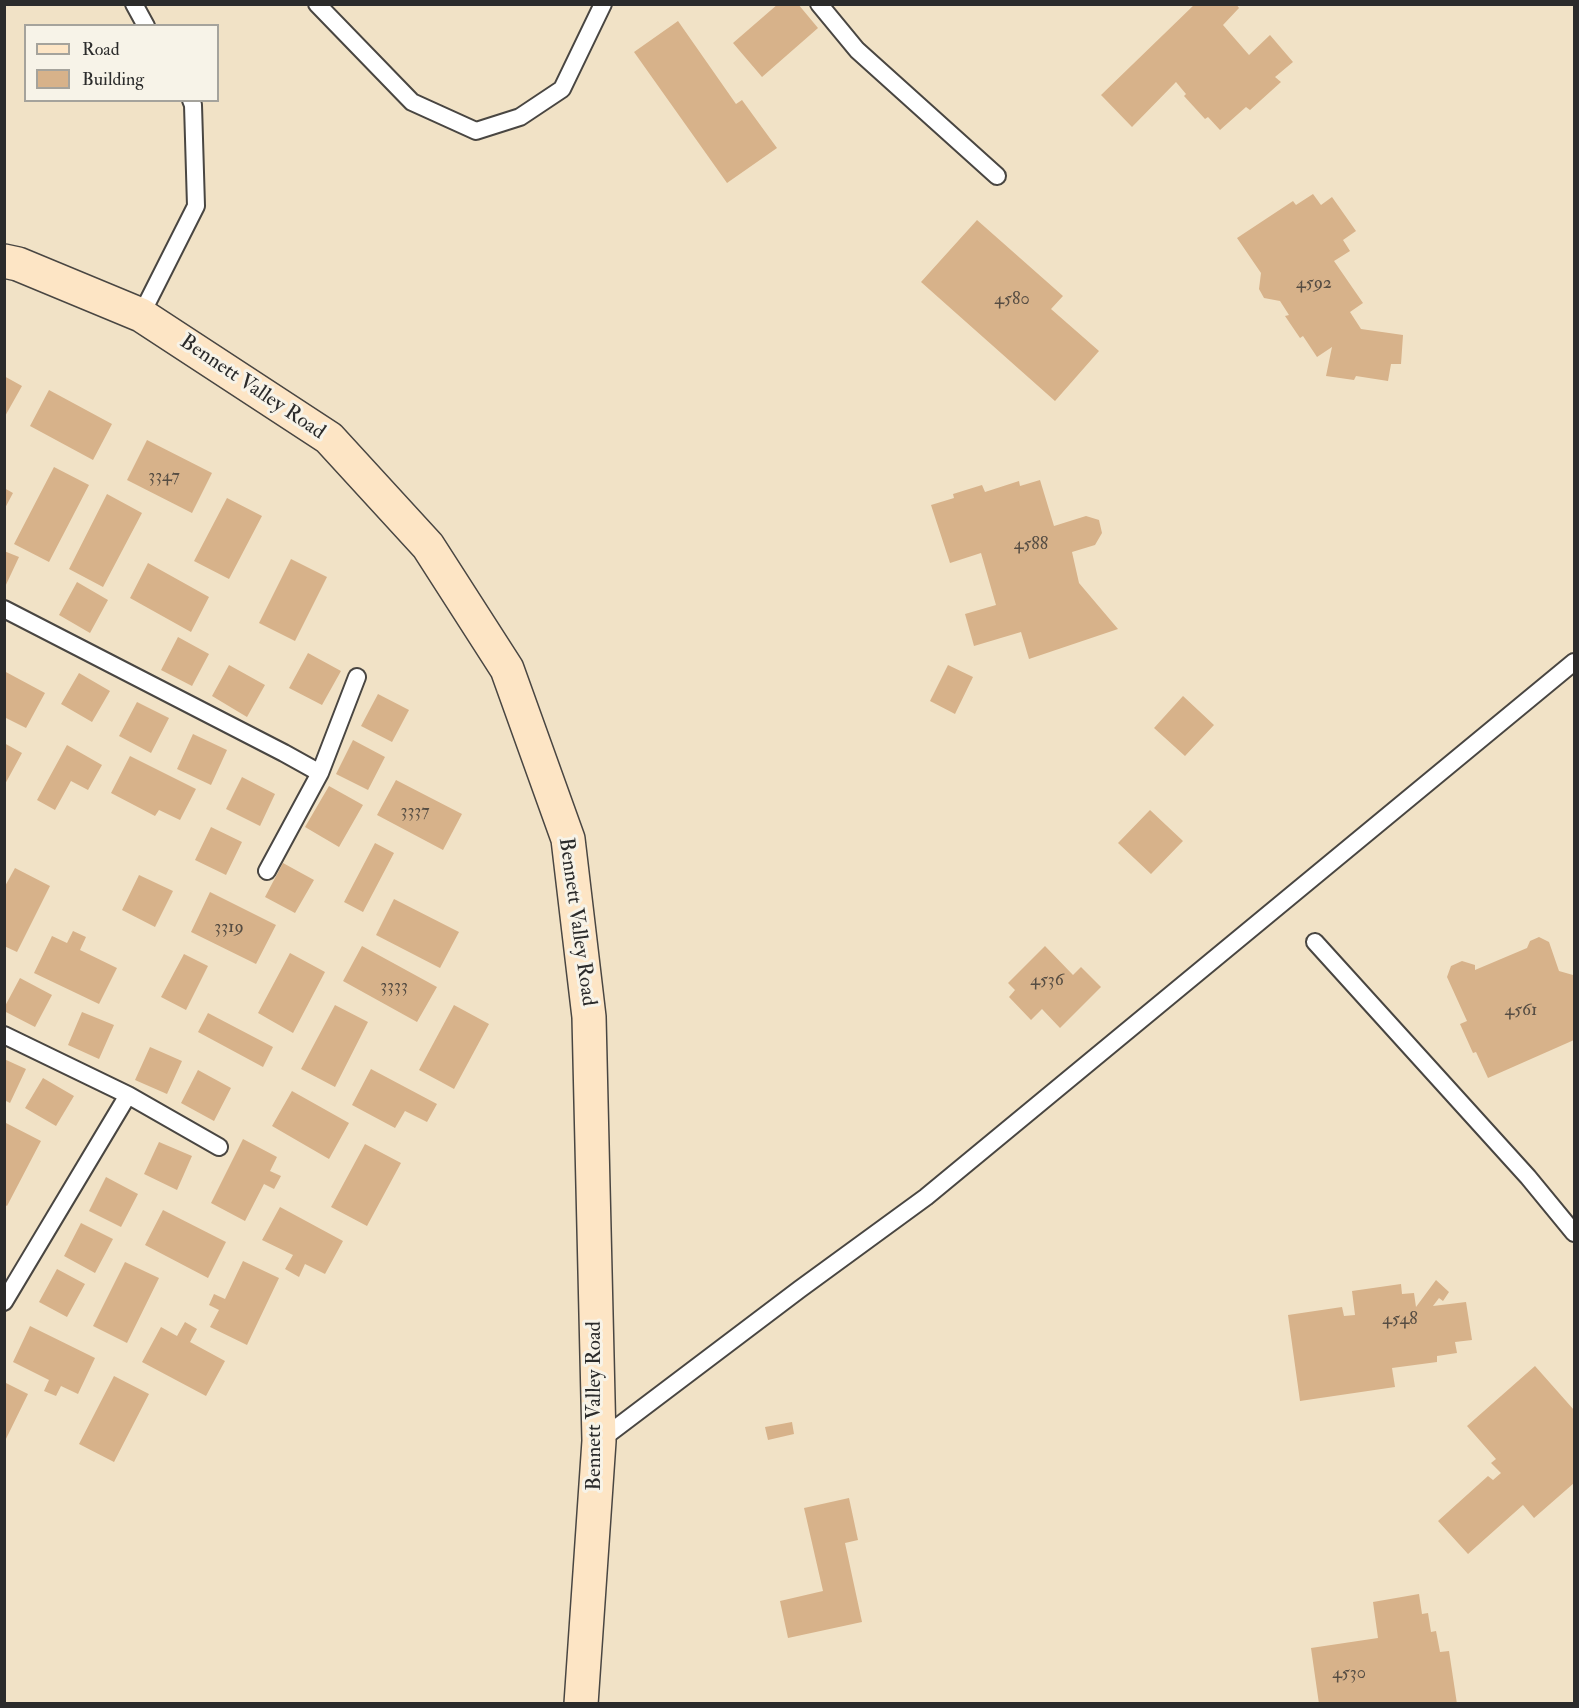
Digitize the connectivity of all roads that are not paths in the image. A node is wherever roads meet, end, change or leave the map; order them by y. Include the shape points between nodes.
1 (317, 4) edge
2 (603, 4) edge
3 (819, 4) edge
4 (135, 5) edge
5 (145, 24) edge
6 (191, 102) edge
7 (997, 176) dead end
8 (4, 261) edge
9 (141, 315) junction
10 (4, 609) edge
11 (1575, 662) edge
12 (357, 677) dead end
13 (320, 773) junction
14 (267, 871) dead end
15 (1315, 942) dead end
16 (4, 1035) edge
17 (128, 1095) junction
18 (219, 1147) dead end
19 (1575, 1233) edge
20 (4, 1302) edge
21 (599, 1442) junction
22 (581, 1704) edge

1 - 2 lane via 412,102 476,131 520,117 561,89
3 - 7 lane via 857,50
4 - 5 lane
6 - 9 lane via 196,206
8 - 9 street, Bennett Valley Road
9 - 21 street, Bennett Valley Road via 328,438 428,546 507,669 568,839 588,1005
10 - 13 lane
11 - 21 lane via 926,1197
12 - 13 lane
13 - 14 lane
15 - 19 lane
16 - 17 lane
17 - 18 lane
17 - 20 lane
21 - 22 street, Bennett Valley Road

